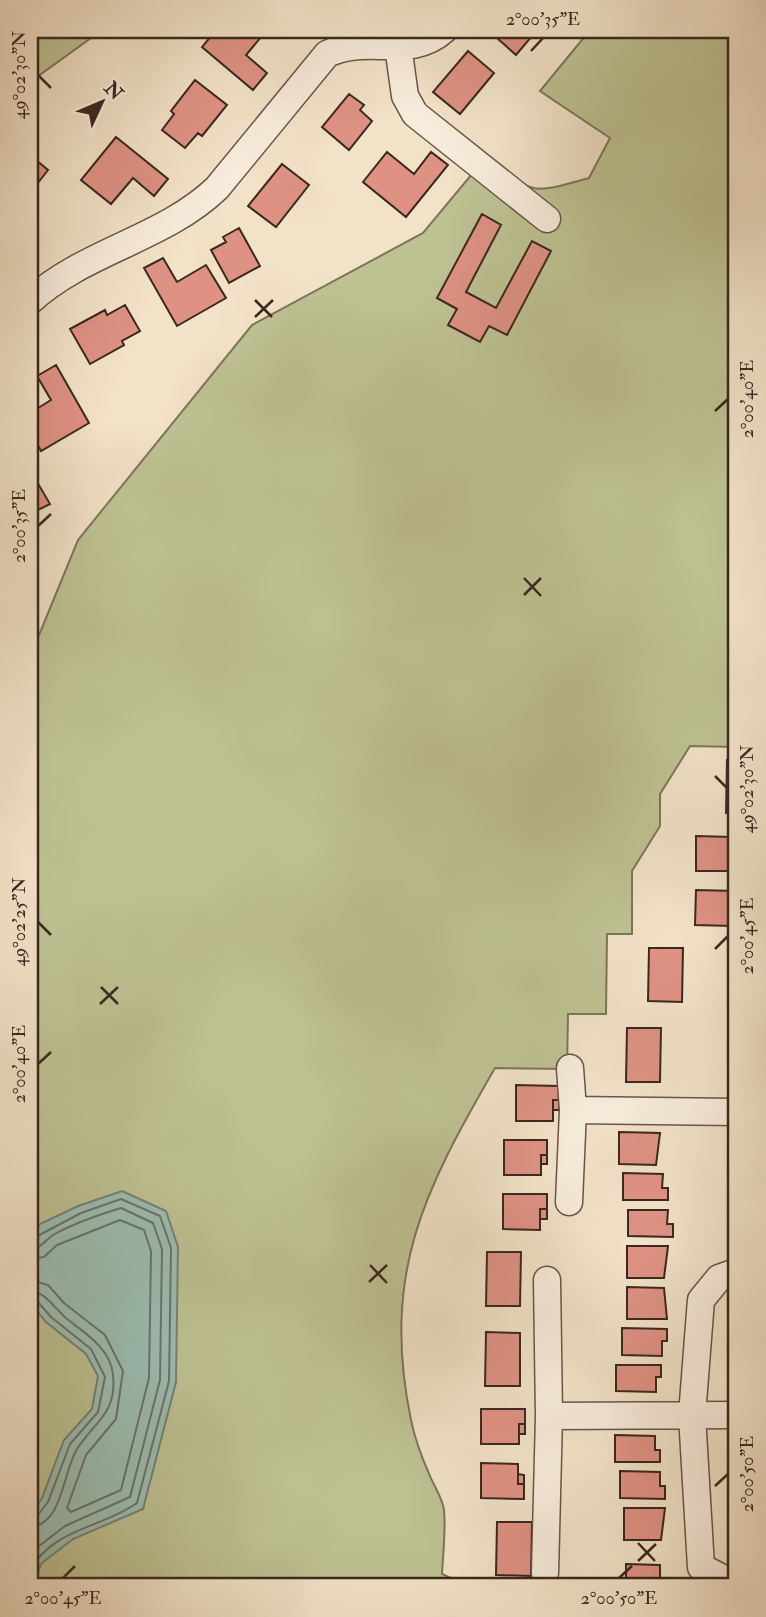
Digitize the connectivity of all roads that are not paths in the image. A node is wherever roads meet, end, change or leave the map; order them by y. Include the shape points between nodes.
1 (444, 30) edge
2 (398, 46) junction
3 (547, 219) dead end
4 (30, 301) edge
5 (570, 1068) dead end
6 (573, 1110) junction
7 (736, 1112) edge
8 (569, 1202) dead end
9 (736, 1272) edge
10 (547, 1280) dead end
11 (692, 1415) junction
12 (736, 1415) edge
13 (549, 1416) junction
14 (545, 1573) dead end
15 (736, 1585) edge

1 - 2 street via 422,43
2 - 3 street via 405,96 415,114
2 - 4 street via 346,45 327,54 197,207 76,269
5 - 6 street
6 - 7 street
6 - 8 street
9 - 11 street via 719,1278 701,1300
10 - 13 street
11 - 12 street
11 - 13 street
11 - 15 street via 701,1567
13 - 14 street

